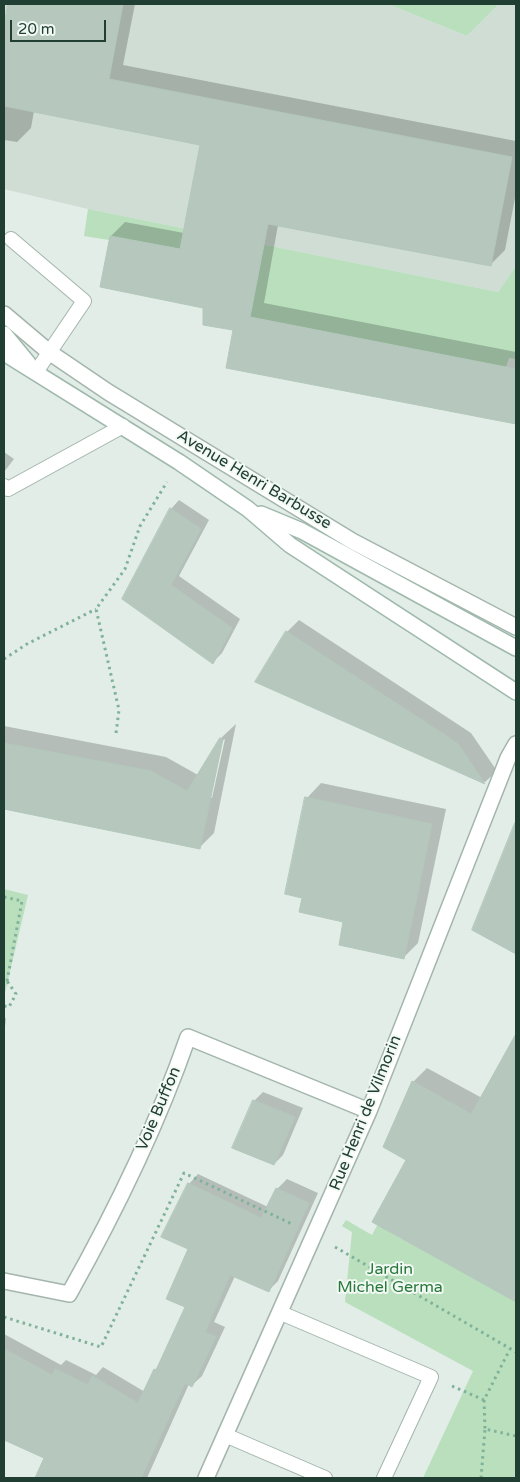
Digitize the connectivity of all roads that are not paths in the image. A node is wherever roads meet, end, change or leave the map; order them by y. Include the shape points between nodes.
1 (12, 239) dead end
2 (4, 314) edge
3 (4, 334) edge
4 (49, 352) junction
5 (4, 353) edge
6 (36, 372) junction
7 (123, 426) junction
8 (4, 486) edge
9 (248, 509) junction
10 (516, 627) edge
11 (516, 648) edge
12 (516, 692) edge
13 (516, 744) edge
14 (369, 1111) junction
15 (4, 1281) edge
16 (281, 1313) junction
17 (225, 1436) junction
18 (206, 1478) edge
19 (325, 1478) edge
20 (384, 1478) edge

1 - 4 lane via 84,301
2 - 4 street, Avenue Henri Barbusse
3 - 6 street, Avenue Henri Barbusse
4 - 6 lane
4 - 10 street, Avenue Henri Barbusse via 108,392 352,540
5 - 6 street, Avenue Henri Barbusse
6 - 7 street, Avenue Henri Barbusse
7 - 8 lane via 8,489
7 - 9 street, Avenue Henri Barbusse
9 - 11 street, Avenue Henri Barbusse via 302,531
9 - 12 street, Avenue Henri Barbusse via 290,545
13 - 14 street, Rue Henri de Vilmorin
14 - 15 street, Voie Buffon via 188,1037 169,1091 103,1233 69,1294
14 - 16 street, Rue Henri de Vilmorin
16 - 17 street, Rue Henri de Vilmorin
16 - 20 lane via 431,1377
17 - 18 street, Rue Henri de Vilmorin
17 - 19 lane

